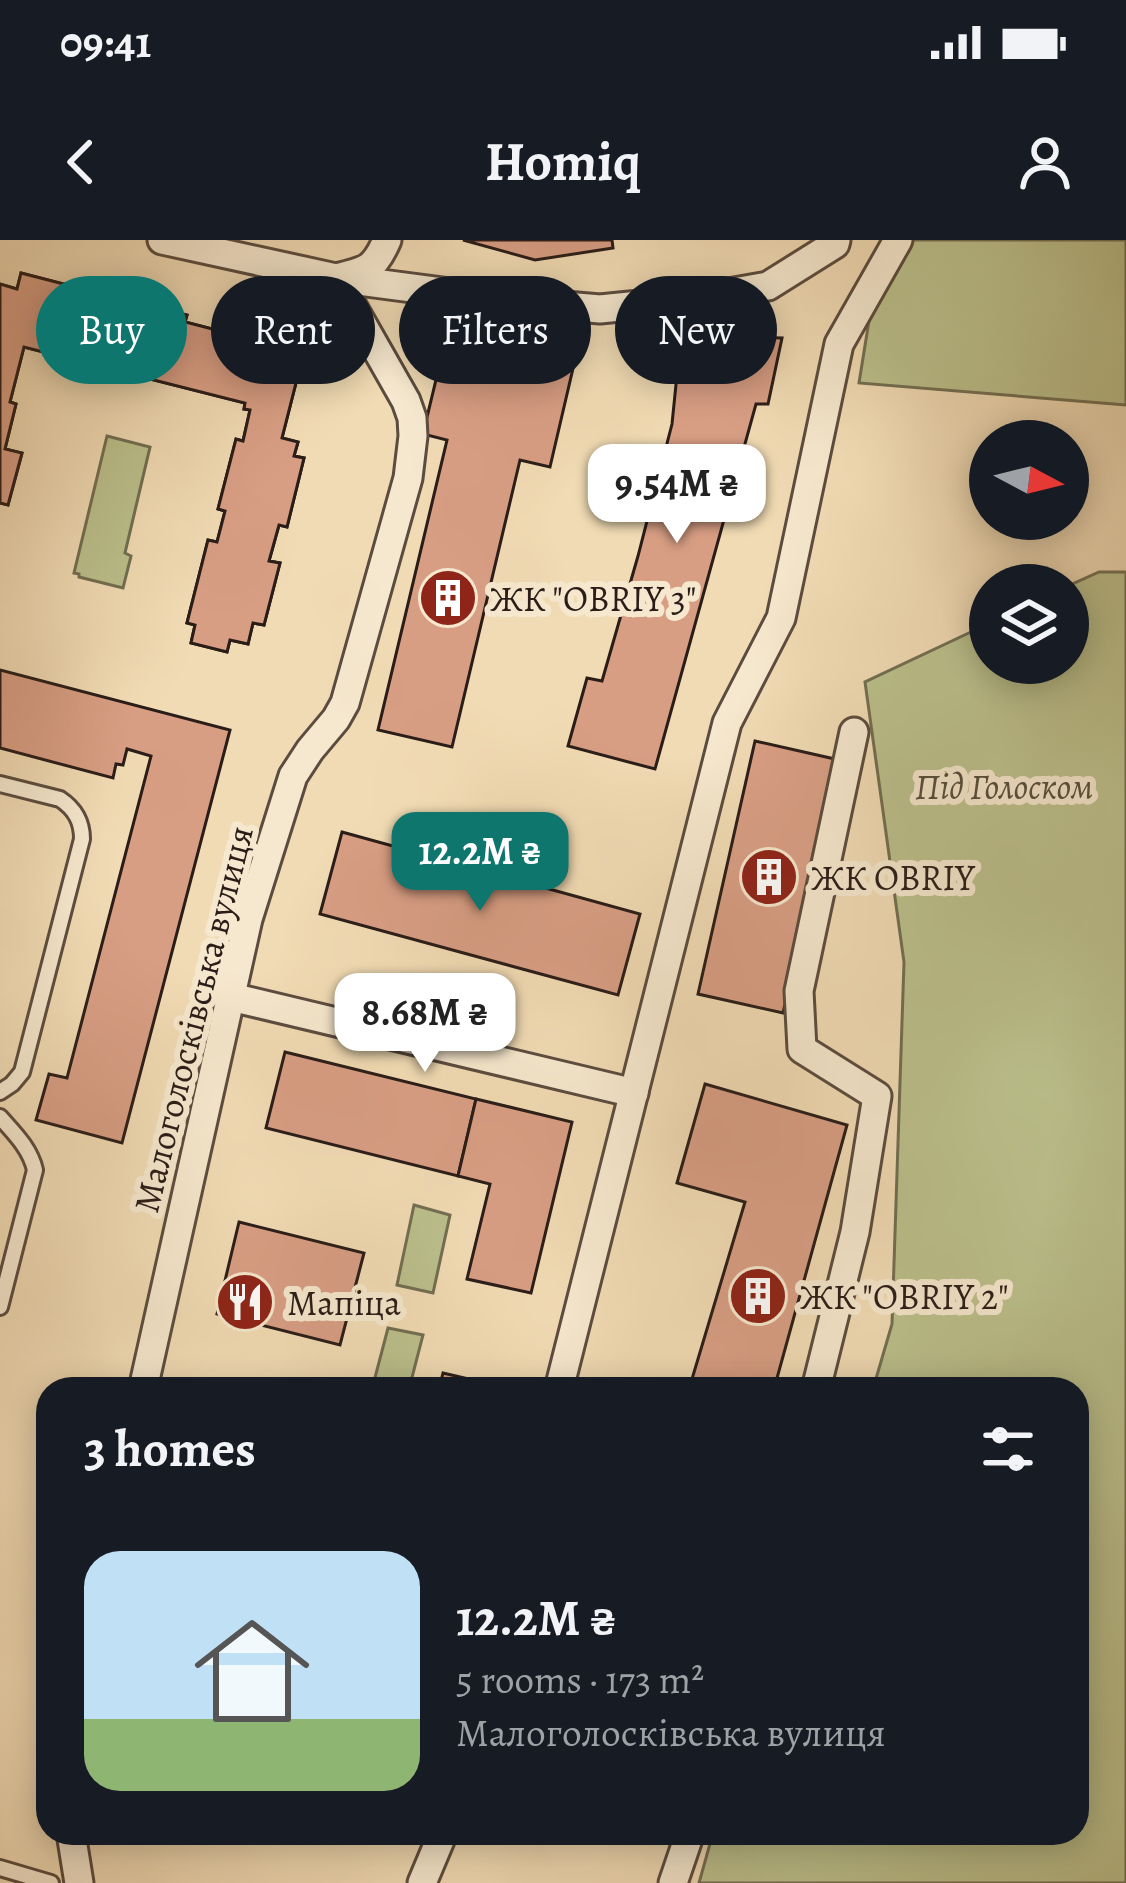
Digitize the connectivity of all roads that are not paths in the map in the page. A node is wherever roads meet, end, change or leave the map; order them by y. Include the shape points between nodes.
1 (162, 240) edge
2 (387, 240) edge
3 (898, 240) edge
4 (841, 242) edge
5 (327, 276) edge
6 (345, 276) edge
7 (375, 283) edge
8 (375, 347) edge
9 (854, 732) dead end
10 (0, 784) edge
11 (231, 997) junction
12 (0, 1092) edge
13 (634, 1093) junction
14 (0, 1117) edge
15 (0, 1307) edge
16 (146, 1377) edge
17 (562, 1377) edge
18 (819, 1377) edge
19 (73, 1845) edge
20 (437, 1845) edge
21 (686, 1845) edge
22 (0, 1868) edge
23 (51, 1883) edge
24 (79, 1883) edge
25 (422, 1883) edge
26 (673, 1883) edge

1 - 5 street
2 - 6 street via 368,271
3 - 13 street via 839,344 781,618 727,723
4 - 7 street via 768,286 600,309
8 - 11 street, Малоголосківська вулиця via 412,418 412,456 352,684 293,776
9 - 18 street via 799,991 802,1049 877,1096
10 - 12 lane via 60,799 82,831 22,1072
11 - 13 street
11 - 16 street, Малоголосківська вулиця
13 - 17 street
14 - 15 lane via 35,1170
19 - 24 street
20 - 25 street
21 - 26 street
22 - 23 lane

